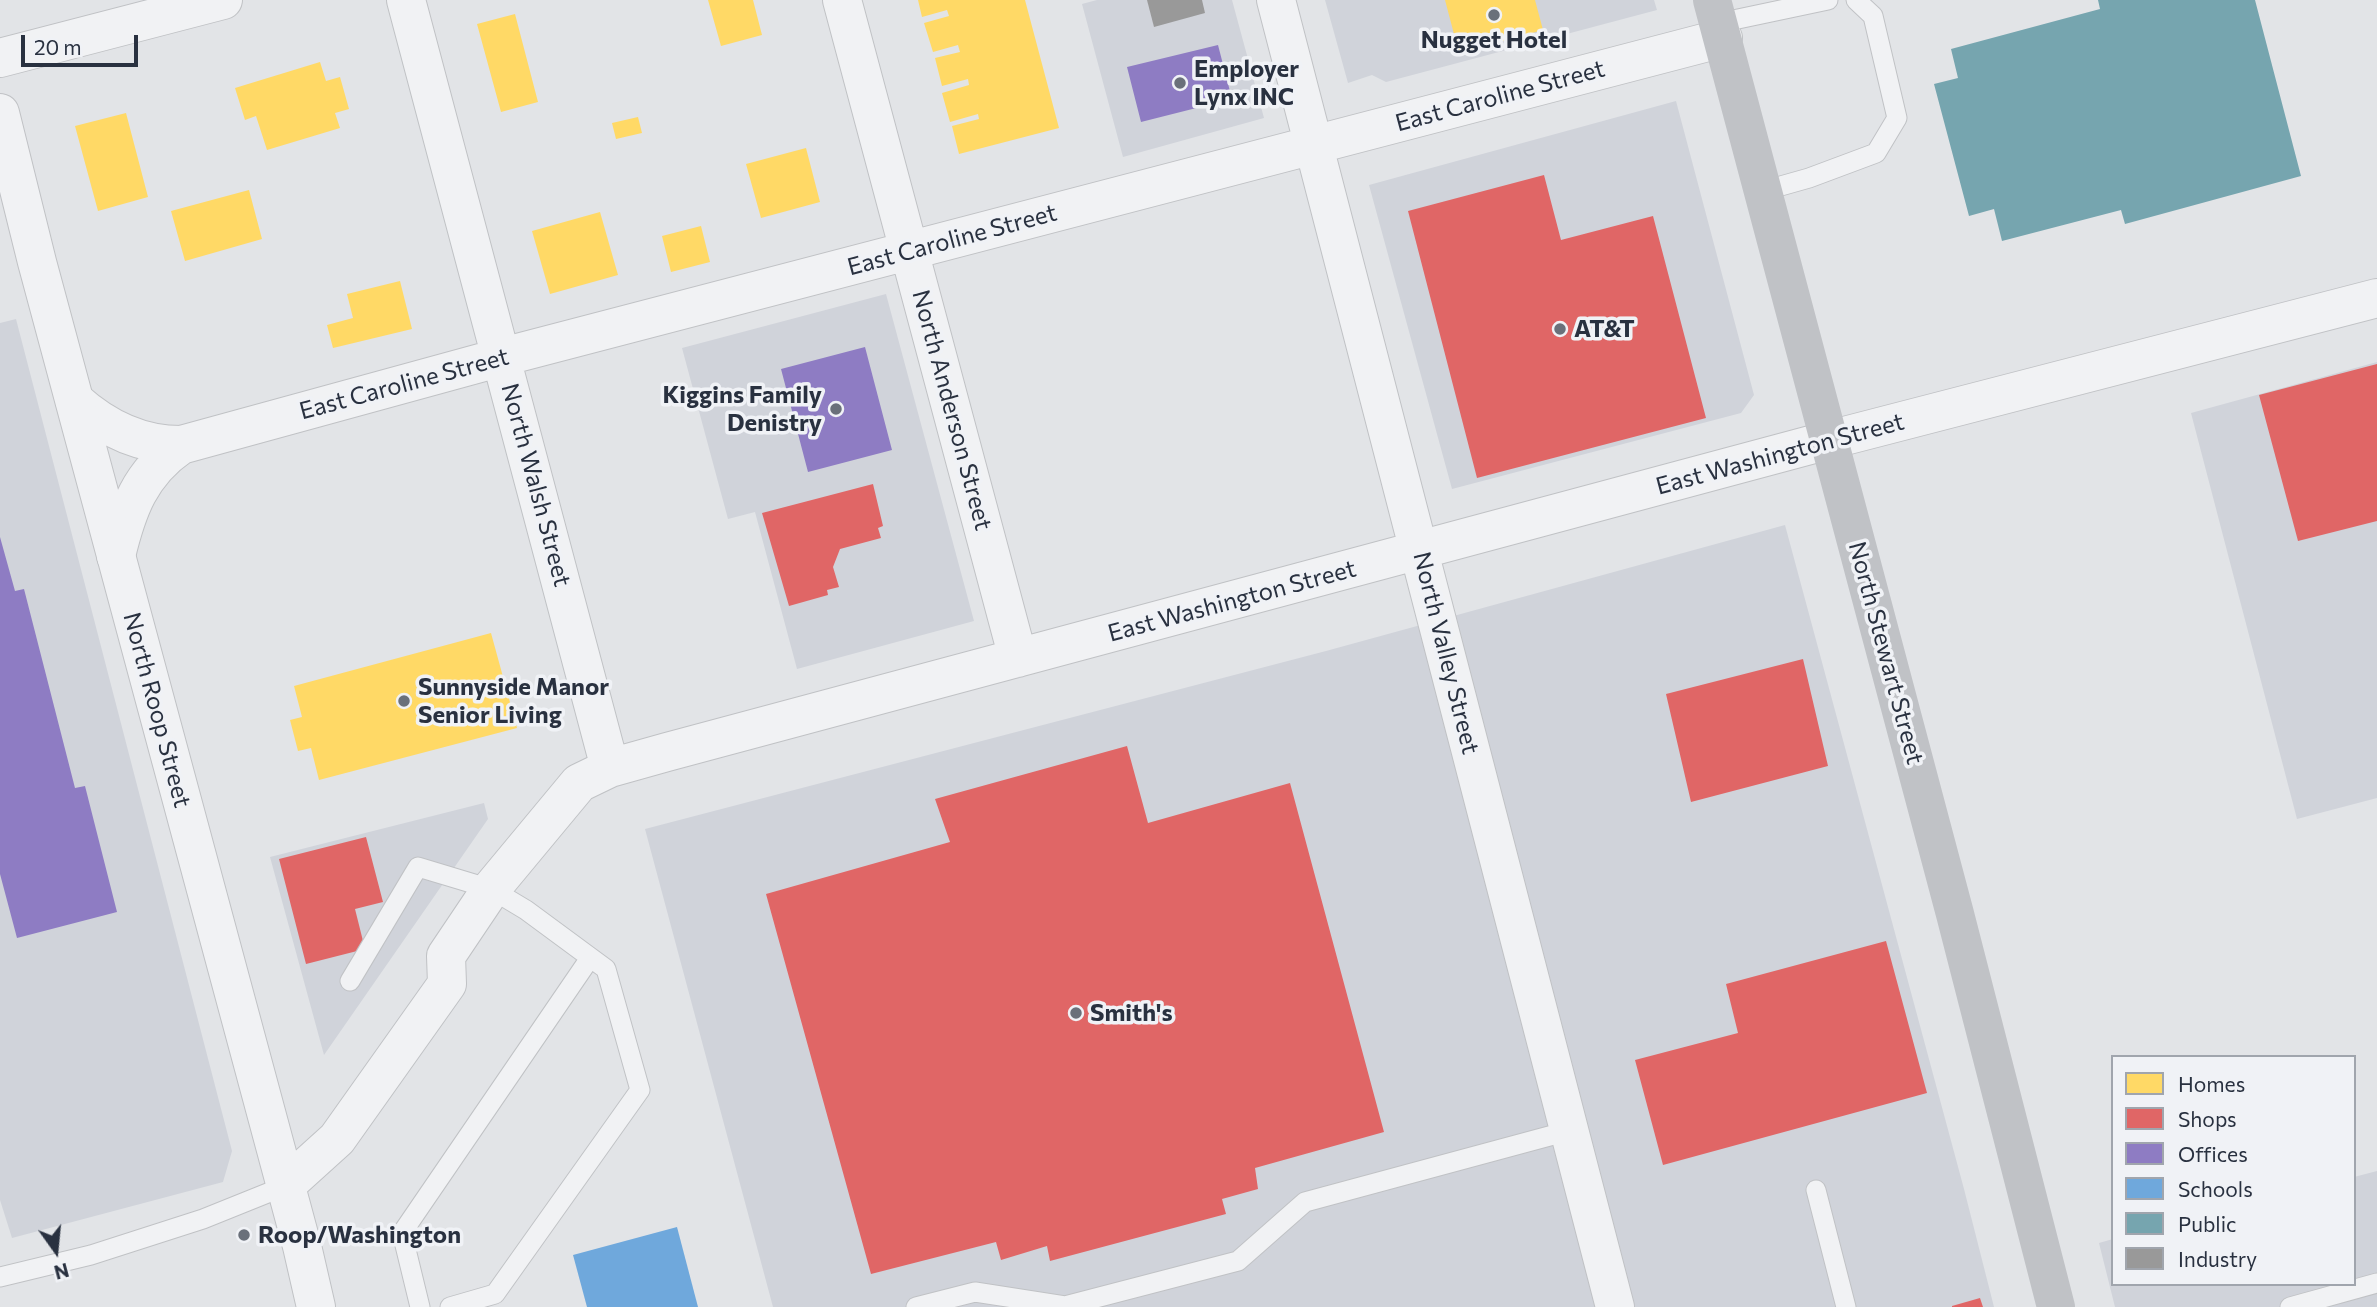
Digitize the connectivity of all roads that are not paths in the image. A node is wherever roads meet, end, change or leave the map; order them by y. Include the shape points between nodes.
1 (223, 0) edge
2 (406, 0) edge
3 (842, 0) edge
4 (1276, 0) edge
5 (1828, 0) edge
6 (1856, 0) edge
7 (1718, 20) edge
8 (0, 58) edge
9 (0, 113) edge
10 (1314, 144) junction
11 (1763, 191) junction
12 (909, 251) junction
13 (2377, 298) edge
14 (502, 357) junction
15 (75, 401) junction
16 (1829, 440) junction
17 (181, 445) junction
18 (1420, 550) junction
19 (116, 556) junction
20 (1018, 658) junction
21 (610, 768) junction
22 (491, 889) junction
23 (590, 958) junction
24 (350, 981) dead end
25 (1568, 1131) junction
26 (285, 1186) junction
27 (1816, 1190) dead end
28 (0, 1277) edge
29 (2377, 1283) edge
30 (317, 1307) edge
31 (420, 1307) edge
32 (450, 1307) edge
33 (916, 1307) edge
34 (1615, 1307) edge
35 (1846, 1307) edge
36 (2056, 1307) edge
37 (2290, 1307) edge

1 - 8 street
2 - 14 street, North Walsh Street
3 - 12 street, North Anderson Street
4 - 10 street, North Valley Street
5 - 7 lane
6 - 11 lane via 1873,16 1897,118 1876,153
7 - 10 street, East Caroline Street
7 - 11 main road, North Stewart Street
9 - 15 street, North Roop Street
10 - 12 street, East Caroline Street
10 - 18 street, North Valley Street
11 - 16 main road, North Stewart Street
12 - 14 street, East Caroline Street
12 - 20 street, North Anderson Street
13 - 16 street, East Washington Street
14 - 17 street, East Caroline Street
14 - 21 street, North Walsh Street
15 - 17 street, East Caroline Street via 121,432 159,445
15 - 19 street, North Roop Street
16 - 18 street, East Washington Street
16 - 36 main road, North Stewart Street
17 - 19 street, East Caroline Street via 162,458 141,487 124,522
18 - 20 street, East Washington Street
18 - 25 street, North Valley Street
19 - 26 street, North Roop Street
20 - 21 street, East Washington Street
21 - 22 street, East Washington Street via 579,783
22 - 23 lane
22 - 24 lane via 418,867
22 - 26 street, East Washington Street via 446,956 447,985 337,1139
23 - 31 lane via 402,1233
23 - 32 lane via 606,968 640,1090 495,1294
25 - 33 lane via 1305,1202 1237,1261 1065,1306 975,1292
25 - 34 street, North Valley Street
26 - 28 lane via 203,1219 91,1255
26 - 30 street, North Roop Street
27 - 35 lane
29 - 37 lane

